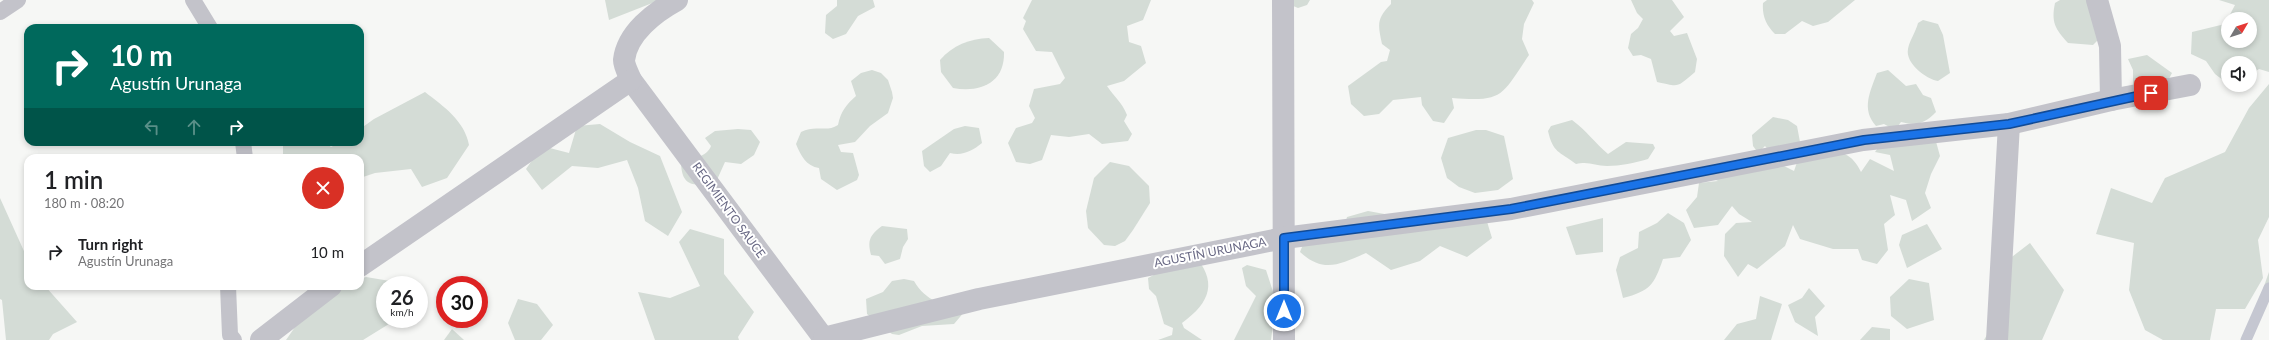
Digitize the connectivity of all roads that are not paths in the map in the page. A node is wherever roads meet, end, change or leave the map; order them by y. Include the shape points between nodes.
1 (18, 0) edge
2 (193, 0) edge
3 (677, 0) edge
4 (1283, 0) edge
5 (2097, 0) edge
6 (0, 12) edge
7 (208, 24) edge
8 (632, 80) junction
9 (2190, 85) dead end
10 (2111, 100) junction
11 (2009, 124) junction
12 (1284, 238) junction
13 (364, 263) edge
14 (228, 290) edge
15 (326, 290) edge
16 (825, 339) edge
17 (234, 340) edge
18 (261, 340) edge
19 (1284, 340) edge
20 (1997, 340) edge

1 - 6 lane
2 - 7 lane
3 - 8 street, REGIMIENTO SAUCE via 661,8 629,43 624,61
4 - 12 street
5 - 10 street via 2110,46
8 - 13 street
8 - 16 street, REGIMIENTO SAUCE
9 - 10 street, AGUSTÍN URUNAGA
10 - 11 street, AGUSTÍN URUNAGA
11 - 12 street, AGUSTÍN URUNAGA via 1864,140 1511,209
11 - 20 street
12 - 16 street, AGUSTÍN URUNAGA via 979,299
12 - 19 street
14 - 17 lane via 230,335
15 - 18 street

